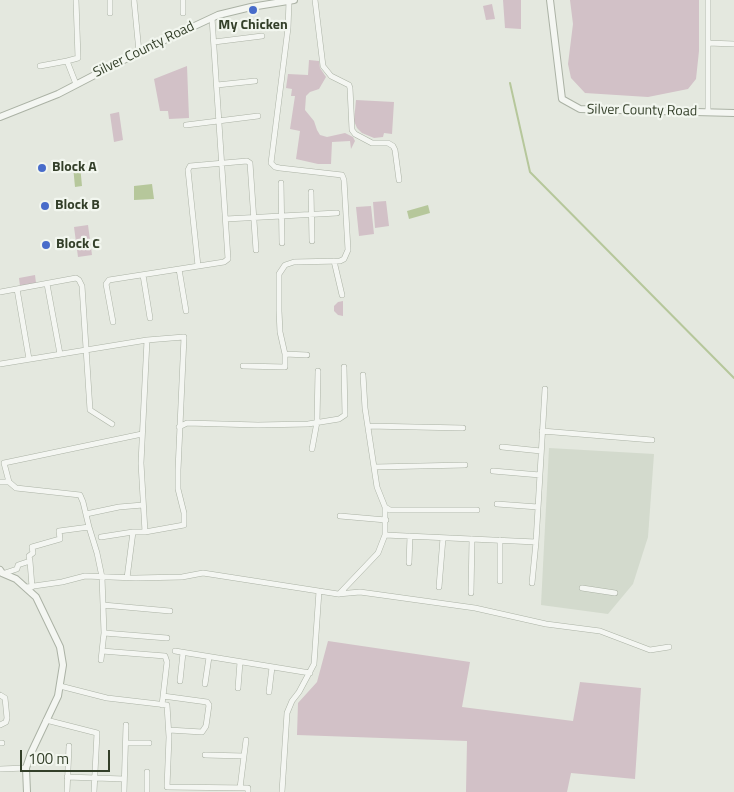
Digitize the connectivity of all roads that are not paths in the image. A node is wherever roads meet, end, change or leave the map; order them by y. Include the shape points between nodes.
1 (76, 0) edge
2 (110, 0) edge
3 (134, 0) edge
4 (183, 0) edge
5 (291, 0) edge
6 (316, 0) edge
7 (550, 0) edge
8 (708, 0) edge
9 (110, 13) dead end
10 (183, 13) dead end
11 (212, 18) junction
12 (262, 36) dead end
13 (214, 42) junction
14 (708, 43) junction
15 (734, 44) edge
16 (139, 52) junction
17 (67, 61) junction
18 (40, 66) dead end
19 (256, 81) dead end
20 (76, 84) junction
21 (217, 85) junction
22 (708, 112) junction
23 (734, 113) edge
24 (258, 116) dead end
25 (0, 117) edge
26 (219, 121) junction
27 (186, 125) dead end
28 (222, 163) junction
29 (399, 180) dead end
30 (281, 183) dead end
31 (311, 192) dead end
32 (337, 213) dead end
33 (311, 214) junction
34 (281, 216) junction
35 (254, 217) junction
36 (226, 219) junction
37 (312, 241) dead end
38 (282, 243) dead end
39 (256, 250) dead end
40 (334, 261) junction
41 (198, 266) junction
42 (179, 269) junction
43 (143, 274) junction
44 (46, 284) junction
45 (16, 289) junction
46 (0, 292) edge
47 (342, 295) dead end
48 (186, 311) dead end
49 (150, 318) dead end
50 (113, 322) dead end
51 (147, 340) junction
52 (86, 350) junction
53 (60, 354) junction
54 (285, 354) junction
55 (307, 355) dead end
56 (29, 359) junction
57 (0, 364) edge
58 (243, 366) dead end
59 (344, 367) dead end
60 (318, 371) dead end
61 (363, 375) dead end
62 (545, 389) dead end
63 (317, 422) junction
64 (112, 424) dead end
65 (368, 426) junction
66 (179, 427) junction
67 (463, 428) dead end
68 (542, 430) junction
69 (142, 434) junction
70 (652, 440) dead end
71 (502, 447) dead end
72 (312, 450) dead end
73 (542, 451) junction
74 (464, 465) dead end
75 (375, 467) junction
76 (493, 472) dead end
77 (540, 475) junction
78 (0, 482) edge
79 (8, 482) junction
80 (497, 504) dead end
81 (143, 505) junction
82 (385, 507) junction
83 (538, 507) junction
84 (477, 510) dead end
85 (86, 514) junction
86 (340, 516) dead end
87 (386, 520) junction
88 (89, 526) junction
89 (133, 532) junction
90 (145, 532) junction
91 (385, 535) junction
92 (410, 536) junction
93 (101, 537) dead end
94 (443, 538) junction
95 (472, 539) junction
96 (500, 540) junction
97 (536, 542) junction
98 (30, 561) junction
99 (409, 563) dead end
100 (2, 573) edge
101 (102, 576) junction
102 (127, 578) junction
103 (500, 581) dead end
104 (532, 583) dead end
105 (30, 587) junction
106 (439, 587) dead end
107 (582, 588) dead end
108 (319, 591) junction
109 (471, 593) dead end
110 (615, 593) dead end
111 (338, 594) junction
112 (103, 606) junction
113 (170, 610) dead end
114 (104, 633) junction
115 (168, 638) dead end
116 (668, 647) dead end
117 (102, 651) junction
118 (175, 651) dead end
119 (183, 653) junction
120 (209, 657) junction
121 (101, 660) dead end
122 (240, 662) junction
123 (272, 667) junction
124 (310, 673) junction
125 (180, 681) dead end
126 (205, 684) dead end
127 (60, 686) junction
128 (238, 688) dead end
129 (269, 692) dead end
130 (0, 694) edge
131 (163, 696) junction
132 (162, 705) junction
133 (46, 720) junction
134 (0, 725) edge
135 (126, 725) dead end
136 (169, 730) junction
137 (246, 740) dead end
138 (126, 743) junction
139 (149, 743) dead end
140 (69, 746) dead end
141 (205, 755) dead end
142 (244, 756) junction
143 (26, 768) junction
144 (0, 769) edge
145 (147, 772) dead end
146 (67, 777) junction
147 (95, 778) junction
148 (124, 779) junction
149 (240, 788) junction
150 (27, 792) edge
151 (66, 792) edge
152 (94, 792) edge
153 (124, 792) edge
154 (147, 792) edge
155 (248, 792) edge
156 (282, 792) edge

1 - 17 street via 78,58
2 - 9 street
3 - 16 street
4 - 10 street
5 - 11 street, Silver County Road
5 - 40 street via 271,163 280,168 344,177 348,250 344,259
6 - 29 street via 323,66 331,76 349,85 352,130 372,143 393,146
7 - 22 street, Silver County Road via 562,99 580,109
8 - 14 street
11 - 13 street
11 - 16 street, Silver County Road
12 - 13 street
13 - 21 street
14 - 15 street
14 - 22 street
16 - 20 street, Silver County Road
17 - 18 street
17 - 20 street
19 - 21 street
20 - 25 street, Silver County Road
21 - 26 street
22 - 23 street, Silver County Road
24 - 26 street
26 - 27 street
26 - 28 street
28 - 35 street via 250,163
28 - 36 street
28 - 41 street via 188,168
30 - 34 street
31 - 33 street
32 - 33 street
33 - 34 street
33 - 37 street
34 - 35 street
34 - 38 street
35 - 36 street
35 - 39 street
36 - 41 street via 228,258 224,262
40 - 47 street
40 - 54 street via 289,263 279,274 279,319
41 - 42 street
42 - 43 street
42 - 48 street
43 - 49 street
43 - 50 street via 107,281
44 - 45 street
44 - 52 street via 79,280
44 - 53 street
45 - 46 street
45 - 56 street
51 - 52 street
51 - 66 street via 184,337
51 - 69 street
52 - 53 street
52 - 64 street via 90,410
53 - 56 street
54 - 55 street
54 - 58 street via 285,367
56 - 57 street
59 - 63 street via 345,415 339,420
60 - 63 street
61 - 65 street
62 - 68 street
63 - 66 street via 258,425 187,423
63 - 72 street
65 - 67 street
65 - 75 street
66 - 90 street via 178,489 184,525
68 - 70 street
68 - 73 street
69 - 79 street via 4,463
69 - 81 street
71 - 73 street
73 - 77 street
74 - 75 street
75 - 82 street via 377,487
76 - 77 street
77 - 83 street
78 - 79 street
79 - 85 street via 16,488 80,495
80 - 83 street
81 - 85 street
81 - 90 street
82 - 84 street via 390,510
82 - 87 street
83 - 97 street
85 - 88 street
86 - 87 street
87 - 91 street
88 - 98 street via 59,532 60,539 32,547
88 - 101 street
89 - 90 street
89 - 93 street
89 - 102 street
91 - 92 street
91 - 111 street via 378,553
92 - 94 street
92 - 99 street
94 - 95 street
94 - 106 street
95 - 96 street
95 - 109 street
96 - 97 street
96 - 103 street
97 - 104 street
98 - 100 street
98 - 105 street
100 - 105 street
101 - 102 street
101 - 105 street via 85,576
101 - 112 street
102 - 108 street via 182,577 203,573
105 - 127 street via 60,647 63,666
107 - 110 street
108 - 111 street
108 - 124 street via 314,664
111 - 116 street via 360,592 475,608 546,624 600,631 650,650
112 - 113 street
112 - 114 street
114 - 115 street
114 - 117 street
117 - 121 street
117 - 131 street via 165,656
118 - 119 street
119 - 120 street
119 - 125 street
120 - 122 street
120 - 126 street
122 - 123 street
122 - 128 street
123 - 124 street
123 - 129 street
124 - 156 street via 287,712
127 - 132 street via 107,698
127 - 133 street
130 - 134 street via 5,698 7,718
131 - 132 street
131 - 136 street via 207,702 209,705 202,732
132 - 136 street via 167,705
133 - 143 street
133 - 147 street via 97,733
135 - 138 street
136 - 149 street via 167,787
137 - 142 street
138 - 139 street
138 - 148 street
140 - 146 street
141 - 142 street
142 - 149 street
143 - 144 street
143 - 150 street
145 - 154 street
146 - 147 street
146 - 151 street
147 - 148 street
147 - 152 street
148 - 153 street
149 - 155 street via 248,788

